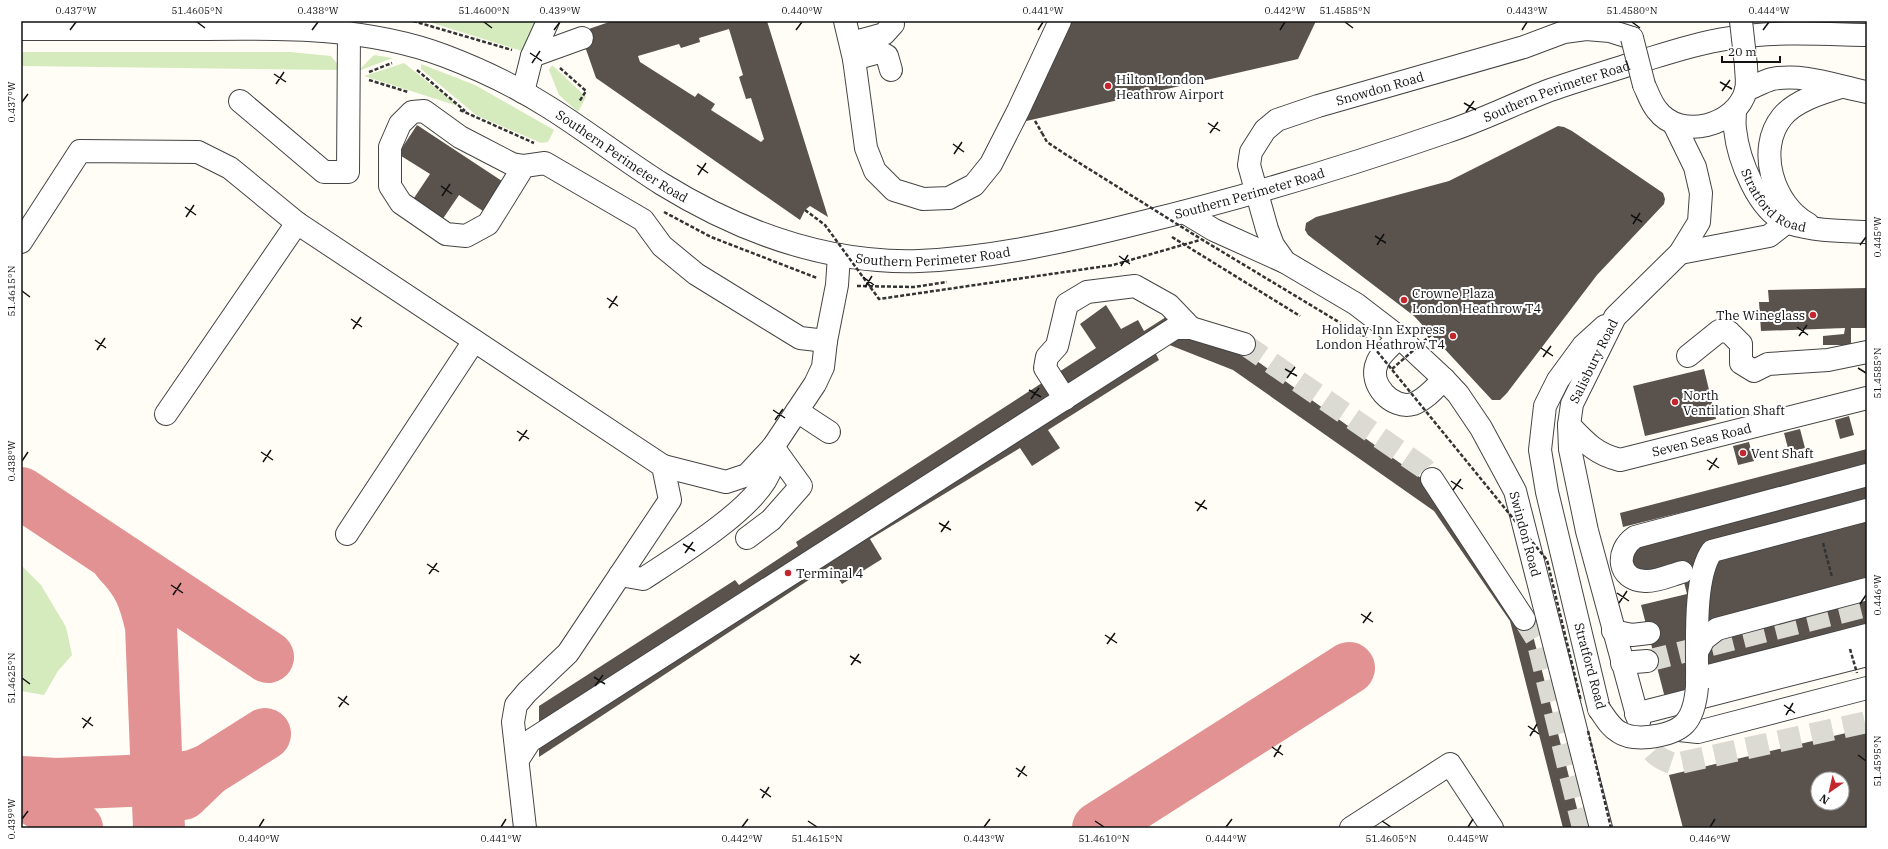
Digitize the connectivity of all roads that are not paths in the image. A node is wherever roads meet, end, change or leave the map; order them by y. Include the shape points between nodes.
1 (548, 21) edge
2 (845, 21) edge
3 (1060, 21) edge
4 (1740, 21) edge
5 (892, 24) dead end
6 (1572, 27) edge
7 (21, 29) edge
8 (1629, 30) edge
9 (349, 33) junction
10 (1867, 35) edge
11 (582, 38) dead end
12 (852, 51) junction
13 (532, 56) junction
14 (891, 70) dead end
15 (1841, 87) junction
16 (1746, 90) junction
17 (523, 92) junction
18 (1867, 92) edge
19 (240, 101) dead end
20 (1735, 110) junction
21 (1674, 124) junction
22 (524, 166) junction
23 (1256, 193) junction
24 (1184, 212) junction
25 (1787, 222) junction
26 (297, 224) junction
27 (1818, 229) junction
28 (1867, 232) edge
29 (21, 242) edge
30 (1680, 254) junction
31 (839, 255) junction
32 (1285, 262) junction
33 (1615, 317) junction
34 (1191, 328) junction
35 (1399, 337) junction
36 (474, 341) junction
37 (826, 341) junction
38 (1244, 344) tunnel mouth
39 (1867, 352) edge
40 (1688, 356) dead end
41 (1444, 379) junction
42 (1867, 398) edge
43 (1065, 399) junction
44 (798, 412) junction
45 (166, 414) dead end
46 (1570, 425) junction
47 (829, 432) dead end
48 (773, 447) junction
49 (663, 466) junction
50 (1867, 475) edge
51 (1432, 479) tunnel mouth
52 (1867, 510) edge
53 (347, 534) dead end
54 (747, 538) dead end
55 (1682, 572) dead end
56 (620, 576) junction
57 (1867, 589) edge
58 (1524, 619) tunnel mouth
59 (1613, 630) junction
60 (1649, 633) dead end
61 (1867, 635) edge
62 (1697, 652) junction
63 (1647, 661) tunnel mouth
64 (1622, 663) junction
65 (1860, 666) edge
66 (1697, 683) junction
67 (1696, 730) junction
68 (518, 758) junction
69 (525, 828) edge
70 (1351, 828) edge
71 (1492, 828) edge
72 (1601, 828) edge

1 - 13 street
2 - 12 street
3 - 12 street via 991,164 974,186 949,198 923,199 894,190 875,171 866,148
4 - 16 street, bridge via 1746,66
5 - 12 street via 884,34
6 - 8 street, Snowdon Road
6 - 23 street, Snowdon Road via 1524,47 1277,120 1265,130 1251,152 1249,164
7 - 9 street, Southern Perimeter Road via 287,28
8 - 21 street, bridge via 1644,85 1657,111
9 - 17 street, Southern Perimeter Road via 408,44 442,55
9 - 19 street via 348,172 324,172
10 - 23 street, Southern Perimeter Road via 1774,33 1685,47 1548,91 1450,131
11 - 13 street
12 - 14 street via 880,52 887,56
13 - 17 street
15 - 16 street via 1796,77 1771,79
15 - 18 street
15 - 27 street via 1815,96 1787,113 1773,130 1769,144 1771,170 1778,192 1792,211
16 - 20 street
17 - 31 street, Southern Perimeter Road via 661,183 728,220 768,237
20 - 21 street via 1722,121 1713,124
20 - 25 street, Stratford Road via 1734,128 1744,166 1760,198 1772,212
21 - 30 street, Salisbury Road via 1695,167 1701,192 1699,222
22 - 22 street via 512,164 460,137 424,111 412,112 400,124 390,147 390,186 401,202 446,234 466,236 488,224
22 - 37 street via 545,163 630,212 643,220 662,246 696,274 800,338
23 - 24 street, Southern Perimeter Road
23 - 32 street, Swindon Road via 1273,245
24 - 31 street, Southern Perimeter Road via 1005,253 920,261
24 - 32 street, Swindon Road via 1214,230
25 - 27 street, Stratford Road
25 - 30 street via 1769,236
26 - 29 street via 230,168 198,152 80,151
26 - 36 street
26 - 45 street
27 - 28 street, Stratford Road
30 - 33 street, Salisbury Road
31 - 37 street via 837,285
32 - 35 street, Swindon Road via 1356,304
33 - 46 street, Salisbury Road via 1572,404
33 - 67 street, Stratford Road, bridge via 1583,346 1558,380 1545,406 1540,450 1547,492 1590,707 1619,733 1636,738
34 - 38 street
34 - 43 street via 1175,328
34 - 43 street via 1169,305 1135,286 1087,292 1066,304 1057,346 1048,357 1044,368
35 - 41 street, Swindon Road
35 - 41 street via 1377,363 1375,372 1377,382 1393,403 1404,406 1414,404
36 - 49 street
36 - 53 street
37 - 44 street via 823,367
39 - 40 street via 1828,360 1768,364 1754,371 1742,363 1741,344 1729,332 1719,331
41 - 72 street, Swindon Road via 1458,394 1481,428 1515,491
42 - 46 street, Seven Seas Road via 1620,460 1598,452
43 - 68 street via 530,741
44 - 47 street
44 - 48 street
46 - 59 street, Salisbury Road via 1570,450 1587,532
48 - 49 street via 747,475 726,482
48 - 54 street via 802,486 771,520
48 - 56 street via 772,468 741,509 714,531 643,579
49 - 56 street via 670,500
50 - 55 street via 1636,537 1627,543 1622,553 1624,569 1636,580 1647,581
51 - 58 street
52 - 62 street via 1712,551 1703,570
56 - 68 street via 568,653 516,705 513,722
57 - 62 street via 1717,630 1704,639
59 - 60 street via 1632,635
59 - 64 street, Salisbury Road
61 - 66 street
62 - 66 street
63 - 64 street
64 - 65 street, Salisbury Road via 1638,718
65 - 67 street, Stratford Road
66 - 67 street, bridge via 1688,719
68 - 69 street
70 - 71 street via 1450,764

